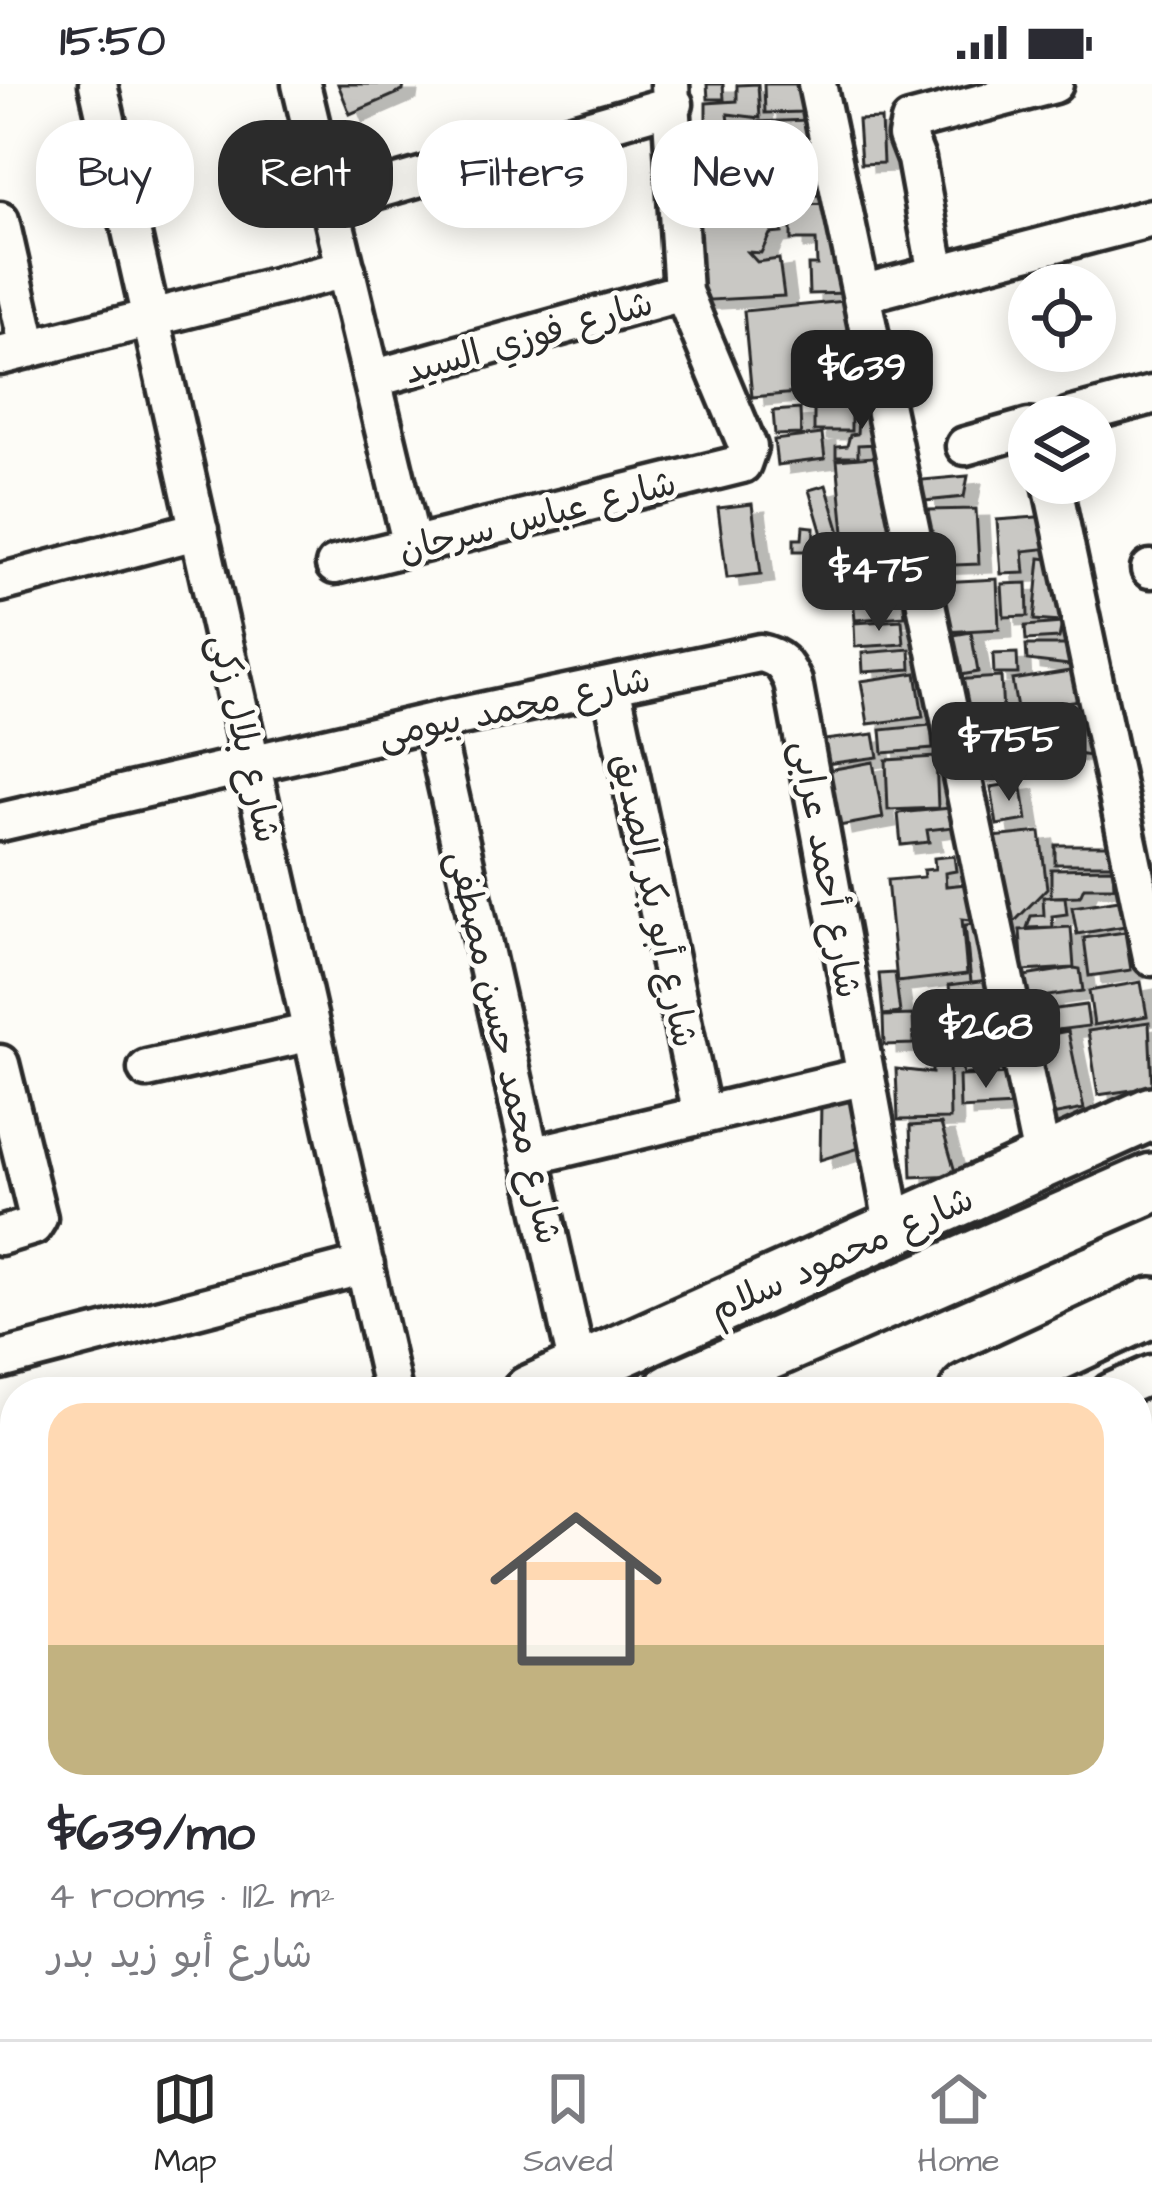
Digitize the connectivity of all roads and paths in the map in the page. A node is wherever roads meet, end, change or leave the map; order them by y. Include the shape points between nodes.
1 (98, 84) edge
2 (301, 84) edge
3 (817, 84) edge
4 (1054, 84) edge
5 (672, 94) edge
6 (310, 120) edge
7 (393, 182) edge
8 (1152, 218) edge
9 (0, 220) edge
10 (336, 228) edge
11 (346, 269) junction
12 (937, 274) junction
13 (683, 292) junction
14 (861, 294) junction
15 (151, 318) junction
16 (15, 352) edge
17 (372, 379) junction
18 (1152, 395) edge
19 (1116, 405) edge
20 (1008, 434) edge
21 (964, 446) dead end
22 (1056, 504) edge
23 (199, 530) junction
24 (412, 545) junction
25 (335, 565) dead end
26 (0, 583) edge
27 (776, 657) joint
28 (610, 685) junction
29 (433, 722) junction
30 (252, 765) junction
31 (0, 822) edge
32 (1152, 957) edge
33 (312, 1032) junction
34 (0, 1064) edge
35 (148, 1069) dead end
36 (866, 1076) junction
37 (1152, 1113) edge
38 (702, 1115) junction
39 (530, 1156) junction
40 (1043, 1162) junction
41 (1152, 1183) edge
42 (894, 1229) junction
43 (0, 1236) edge
44 (365, 1265) junction
45 (1152, 1307) edge
46 (0, 1360) edge
47 (579, 1372) junction
48 (390, 1377) edge
49 (566, 1377) edge
50 (707, 1377) edge
51 (1001, 1377) edge

1 - 15 street, شارع بلال زكى
2 - 6 street
3 - 14 street
4 - 12 street via 910,122
5 - 7 street
5 - 13 street
8 - 12 street
9 - 16 street
10 - 11 street
11 - 15 street
11 - 17 street
12 - 14 street
13 - 17 street, شارع فوزي السيد
13 - 24 street, شارع عباس سرحان via 748,447 738,466
14 - 40 street
15 - 16 street
15 - 23 street, شارع بلال زكى
17 - 24 street
18 - 19 street
20 - 21 street
22 - 32 street
23 - 26 street
23 - 30 street, شارع بلال زكى
24 - 25 street, شارع عباس سرحان
27 - 28 street, شارع محمد بيومى via 760,653
27 - 36 street, شارع أحمد عرابى via 793,682
28 - 29 street, شارع محمد بيومى
28 - 38 street, شارع أبو بكر الصديق
29 - 30 street, شارع محمد بيومى
29 - 39 street, شارع محمد حسن مصطفى
30 - 31 street, شارع محمد بيومى
30 - 33 street, شارع بلال زكى
33 - 35 street
33 - 44 street, شارع بلال زكى
34 - 43 street via 38,1218
36 - 38 street
36 - 42 street, شارع أحمد عرابى
37 - 40 street, شارع محمود سلام
38 - 39 street
39 - 47 street, شارع محمد حسن مصطفى
40 - 42 street, شارع محمود سلام
41 - 50 main road
42 - 47 street, شارع محمود سلام
44 - 46 street
44 - 48 street, شارع بلال زكى
45 - 51 main road
47 - 49 street, شارع محمود سلام

